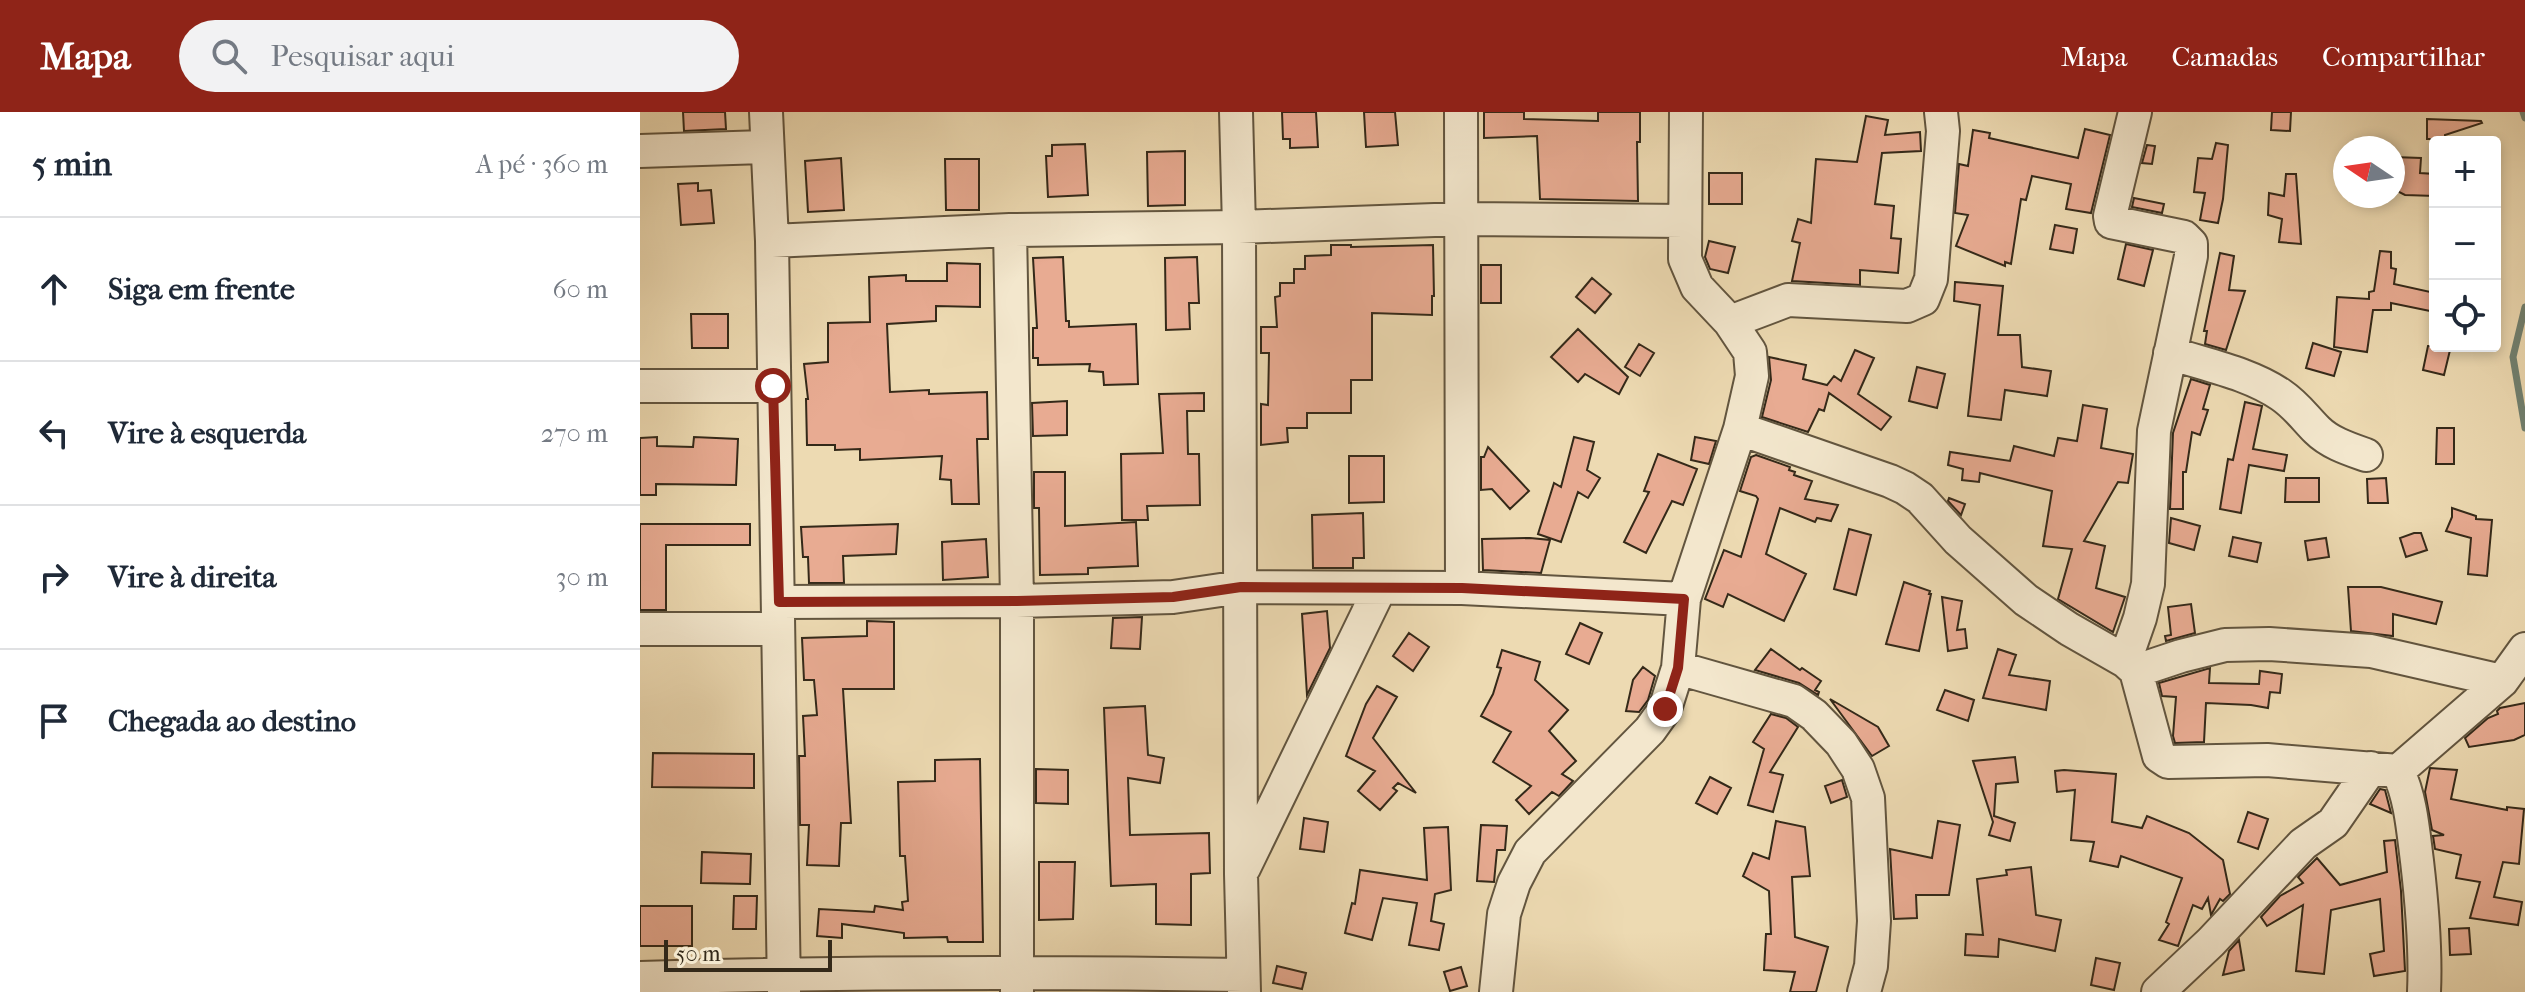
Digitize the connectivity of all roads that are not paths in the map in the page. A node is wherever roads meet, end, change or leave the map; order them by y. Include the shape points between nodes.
1 (766, 112) edge
2 (1236, 112) edge
3 (1461, 112) edge
4 (1686, 112) edge
5 (1941, 112) edge
6 (2135, 112) edge
7 (766, 147) junction
8 (640, 151) edge
9 (1462, 219) junction
10 (1684, 221) junction
11 (1239, 227) junction
12 (1010, 230) junction
13 (772, 241) junction
14 (1730, 322) junction
15 (2170, 353) junction
16 (640, 386) edge
17 (773, 386) junction
18 (1740, 429) junction
19 (2366, 455) dead end
20 (1241, 587) junction
21 (1380, 588) junction
22 (1462, 588) junction
23 (1684, 599) junction
24 (1017, 601) junction
25 (778, 616) junction
26 (640, 629) edge
27 (2525, 649) edge
28 (2130, 666) junction
29 (1678, 668) junction
30 (2502, 681) junction
31 (2384, 770) junction
32 (1241, 874) junction
33 (1017, 982) edge
34 (644, 983) edge
35 (784, 983) edge
36 (1243, 983) edge
37 (1496, 992) edge
38 (1864, 992) edge
39 (2158, 992) edge
40 (2424, 992) edge

1 - 7 street
2 - 11 street
3 - 9 street
4 - 10 street
5 - 14 street via 1931,279 1923,299 1907,306 1788,300
6 - 15 street via 2110,216 2111,222 2184,237 2191,244
7 - 8 street
7 - 13 street
9 - 10 street
9 - 11 street
9 - 22 street
10 - 14 street via 1685,259 1697,287
11 - 12 street
11 - 20 street
12 - 13 street
12 - 24 street
13 - 17 street
14 - 18 street via 1750,352 1752,376
15 - 19 street via 2279,394 2332,442
15 - 28 street via 2154,431 2148,584
16 - 17 street
17 - 25 street
18 - 23 street
18 - 28 street via 1905,488 2026,600
20 - 21 street
20 - 24 street via 1173,597
20 - 32 street
21 - 22 street
21 - 32 street
22 - 23 street
23 - 29 street
24 - 25 street
24 - 33 street
25 - 26 street
25 - 35 street
27 - 30 street
28 - 30 street via 2225,645 2269,644 2371,651
28 - 31 street via 2159,756 2168,762 2267,760
29 - 37 street via 1665,709 1650,730 1530,852 1504,914
29 - 38 street via 1805,707 1858,769 1868,798 1874,921
30 - 31 street
31 - 39 street
31 - 40 street via 2404,785 2412,814
32 - 36 street
33 - 35 street
33 - 36 street
34 - 35 street

